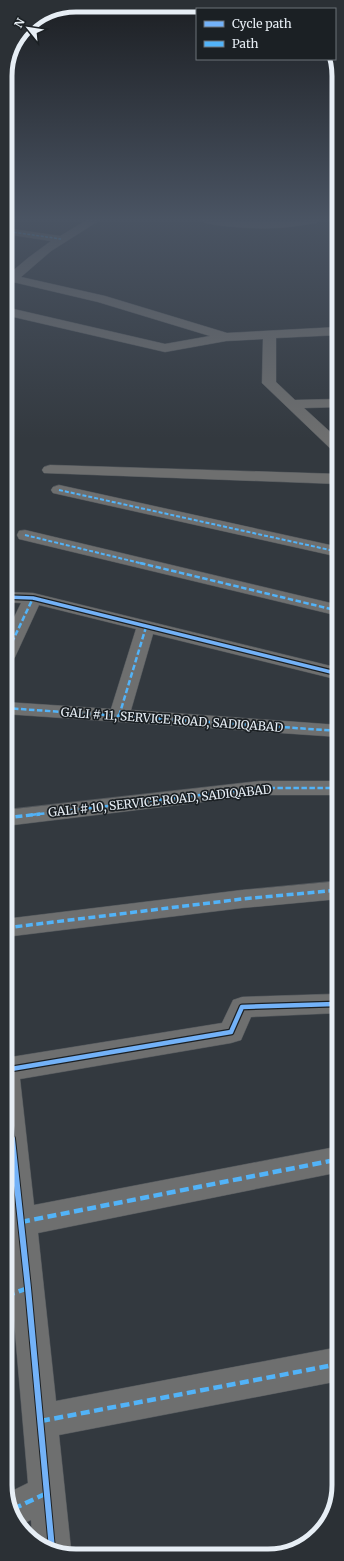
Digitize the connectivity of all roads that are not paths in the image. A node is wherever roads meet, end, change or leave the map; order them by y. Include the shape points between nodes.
1 (72, 293) edge
2 (12, 313) edge
3 (28, 316) junction
4 (12, 324) edge
5 (332, 331) edge
6 (270, 334) junction
7 (226, 336) junction
8 (332, 403) edge
9 (290, 404) junction
10 (332, 442) edge
11 (50, 470) dead end
12 (332, 479) edge
13 (59, 490) dead end
14 (25, 535) dead end
15 (332, 550) edge
16 (12, 597) edge
17 (33, 598) junction
18 (332, 609) edge
19 (146, 627) junction
20 (12, 639) edge
21 (332, 672) edge
22 (12, 708) edge
23 (118, 716) junction
24 (332, 731) edge
25 (332, 788) edge
26 (12, 817) edge
27 (332, 891) edge
28 (12, 927) edge
29 (332, 1004) edge
30 (12, 1069) edge
31 (330, 1161) dead end
32 (12, 1172) edge
33 (21, 1222) junction
34 (17, 1292) edge
35 (332, 1365) edge
36 (40, 1421) junction
37 (48, 1494) junction
38 (17, 1508) edge
39 (52, 1544) edge

1 - 7 street
2 - 3 street
3 - 4 street
3 - 7 street via 165,348
5 - 6 street
6 - 7 street
6 - 9 street via 269,383
8 - 9 street
9 - 10 street
11 - 12 street
13 - 15 street
14 - 18 street
16 - 17 street
17 - 19 street
17 - 20 street
19 - 21 street
19 - 23 street
22 - 23 street, GALI # 11, SERVICE ROAD, SADIQABAD
23 - 24 street, GALI # 11, SERVICE ROAD, SADIQABAD
25 - 26 street, GALI # 10, SERVICE ROAD, SADIQABAD via 260,788
27 - 28 street
29 - 30 street via 242,1006 231,1032
31 - 33 street
32 - 33 street
33 - 34 street
34 - 36 street
35 - 36 street
36 - 37 street
37 - 38 street
37 - 39 street

